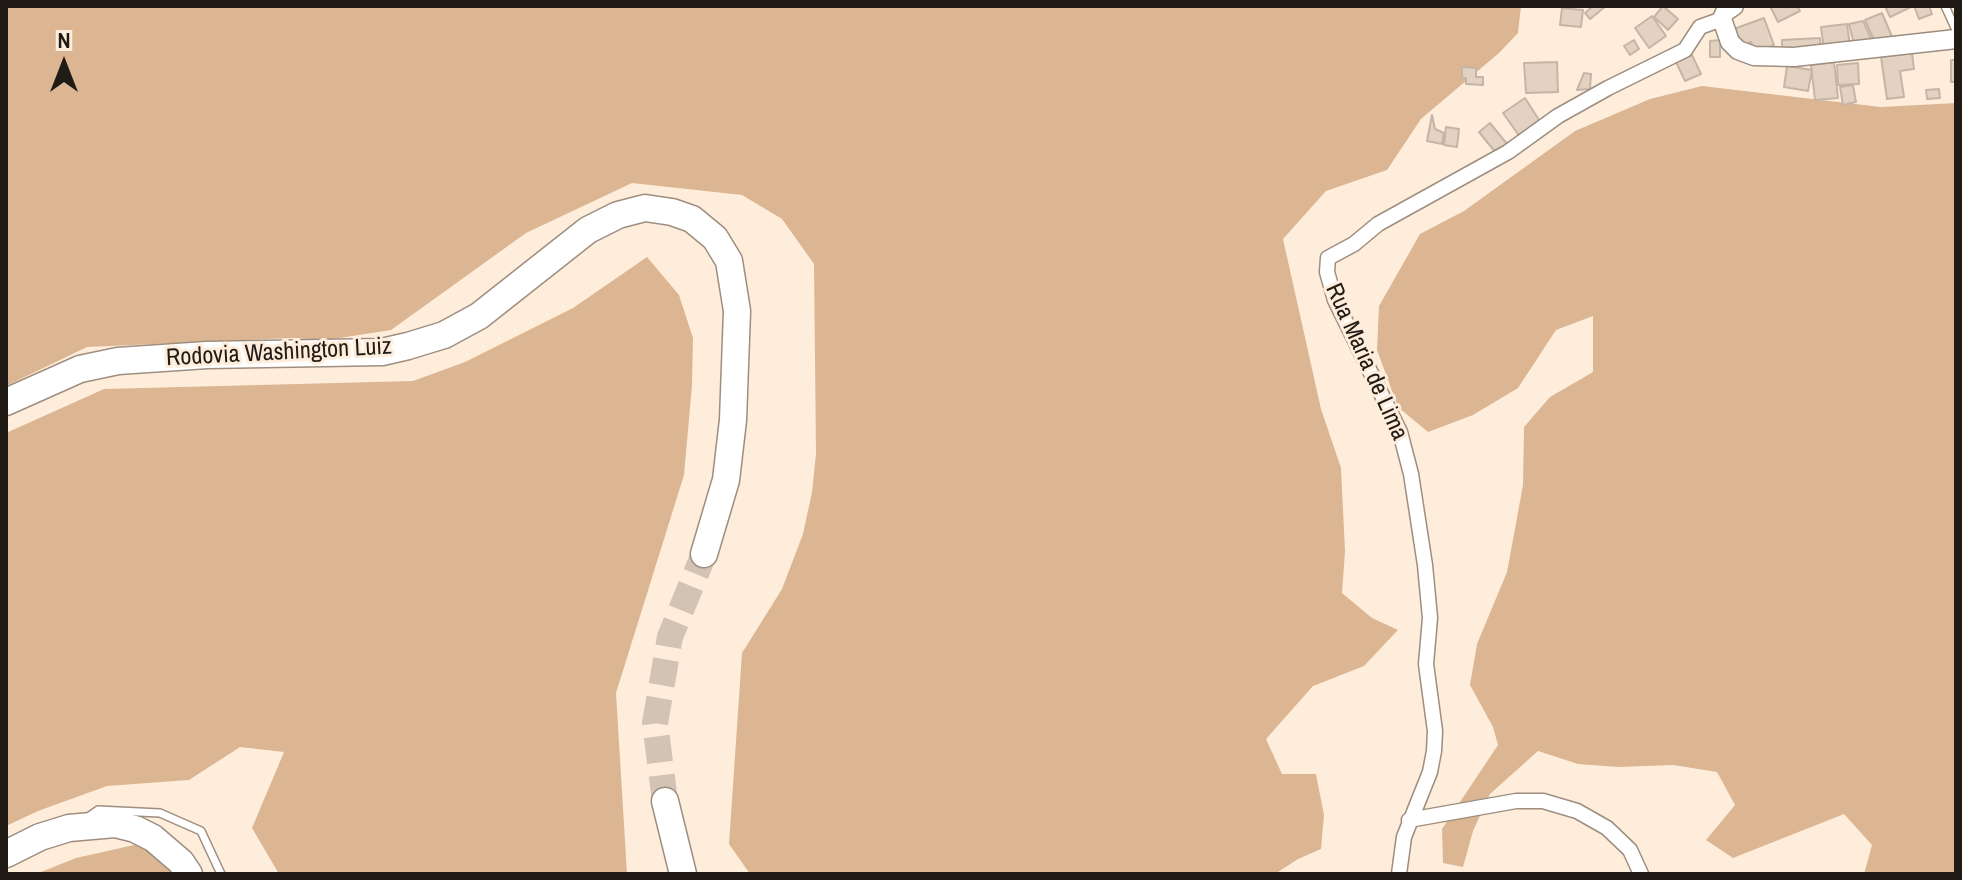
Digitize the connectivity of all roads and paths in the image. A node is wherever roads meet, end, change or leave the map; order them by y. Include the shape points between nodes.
1 (1945, 6) edge
2 (1728, 13) edge
3 (1956, 30) edge
4 (1956, 39) edge
5 (6, 402) edge
6 (704, 554) tunnel mouth
7 (665, 801) tunnel mouth
8 (1409, 820) junction
9 (69, 828) junction
10 (6, 854) edge
11 (189, 874) edge
12 (221, 874) edge
13 (683, 874) edge
14 (1399, 874) edge
15 (1641, 874) edge

1 - 3 lane
2 - 4 street via 1730,42 1754,56 1794,57
2 - 8 street, Rua Maria de Lima via 1700,27 1685,50 1558,116 1508,152 1328,258 1335,300 1400,432 1425,565 1430,618 1426,677 1434,751
5 - 6 highway, Rodovia Washington Luiz via 80,369 118,361 382,352 408,346 479,316 598,225 645,208 672,212 692,219 715,238 729,261 737,311 726,480
7 - 13 highway
8 - 14 street, Rua Maria de Lima
8 - 15 street via 1543,801 1577,811 1607,828 1630,850
9 - 10 highway
9 - 11 highway via 115,824 135,829 167,849
9 - 12 lane via 98,810 160,813 201,831

